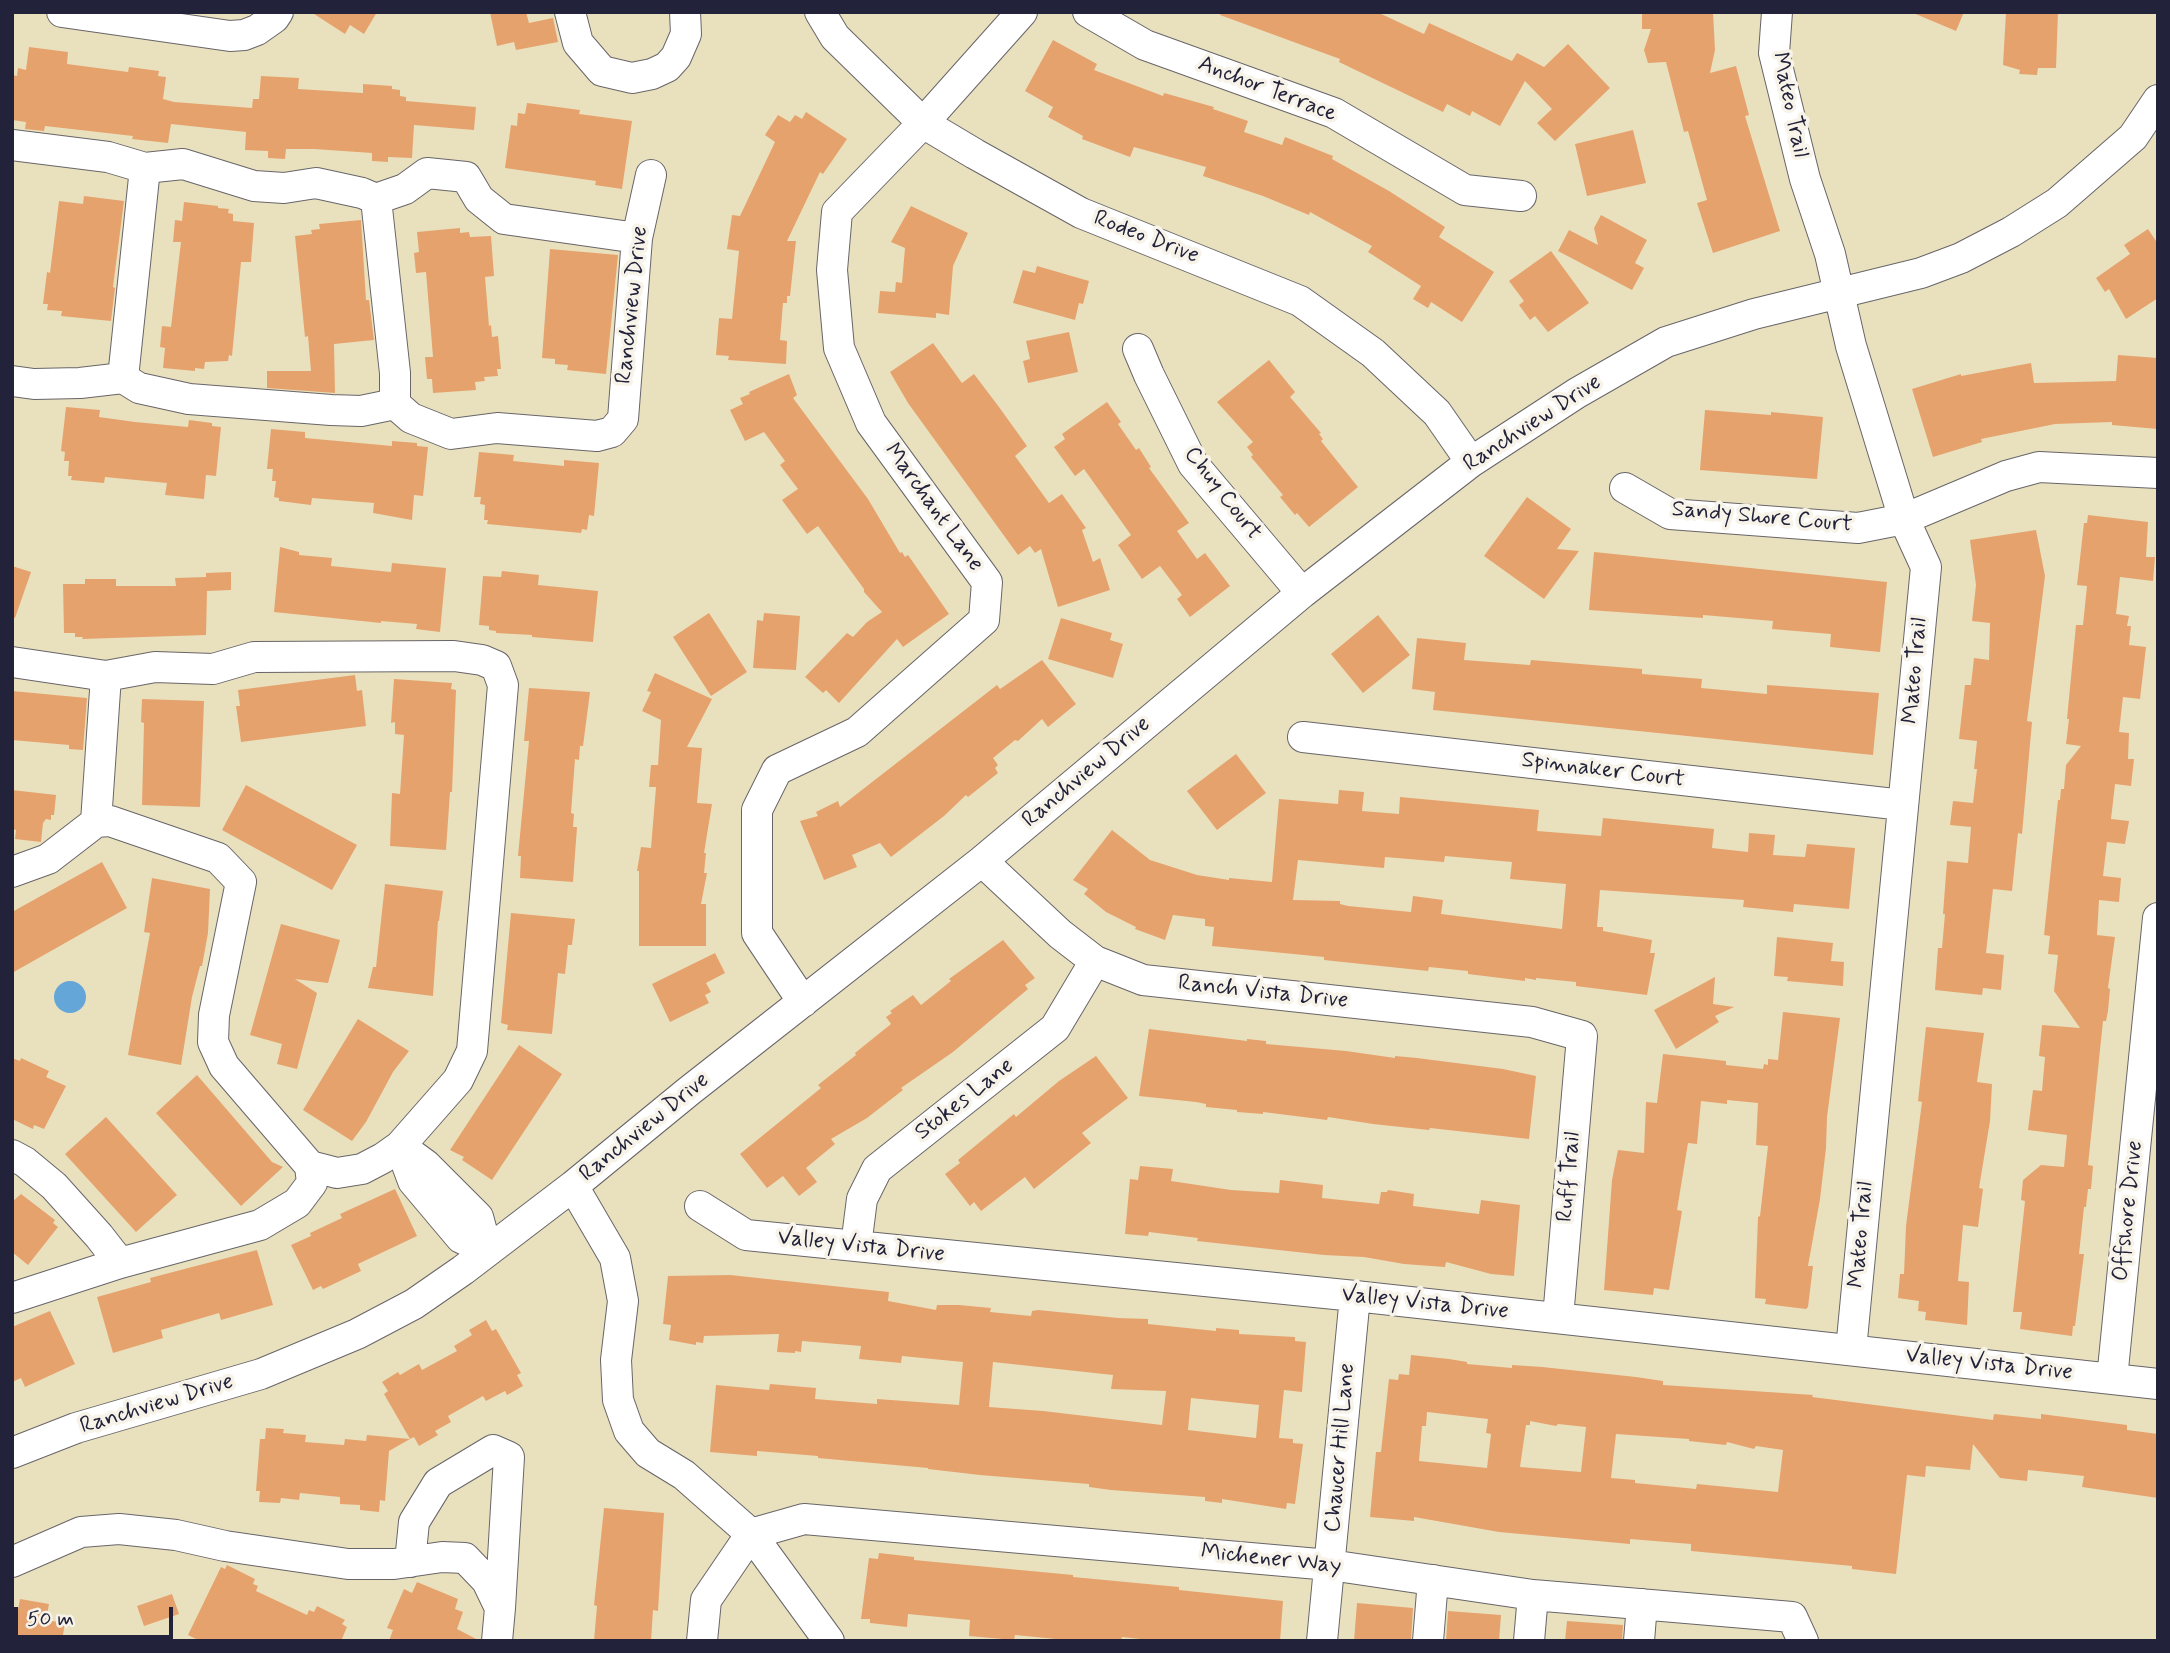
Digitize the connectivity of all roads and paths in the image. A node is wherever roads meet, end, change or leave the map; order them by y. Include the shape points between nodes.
1 (62, 12) edge
2 (278, 12) edge
3 (570, 12) edge
4 (685, 12) edge
5 (820, 12) edge
6 (1022, 12) edge
7 (1088, 12) edge
8 (1777, 12) edge
9 (2158, 100) edge
10 (923, 123) junction
11 (12, 145) edge
12 (145, 169) junction
13 (651, 175) dead end
14 (1521, 196) dead end
15 (376, 199) junction
16 (637, 238) junction
17 (1839, 294) junction
18 (1138, 349) dead end
19 (123, 378) junction
20 (12, 381) edge
21 (395, 404) junction
22 (1471, 462) junction
23 (2158, 473) edge
24 (1625, 488) dead end
25 (1904, 520) junction
26 (1302, 593) junction
27 (12, 662) edge
28 (106, 676) junction
29 (1303, 737) dead end
30 (1903, 806) junction
31 (96, 822) junction
32 (982, 861) junction
33 (12, 873) edge
34 (2158, 918) edge
35 (1095, 961) junction
36 (803, 1002) junction
37 (1582, 1036) joint
38 (2147, 1143) edge
39 (400, 1146) junction
40 (12, 1155) edge
41 (310, 1166) junction
42 (573, 1186) junction
43 (700, 1206) dead end
44 (856, 1246) junction
45 (487, 1250) junction
46 (120, 1263) junction
47 (1355, 1296) junction
48 (12, 1298) edge
49 (1558, 1318) junction
50 (1852, 1350) junction
51 (2112, 1379) junction
52 (2158, 1384) edge
53 (12, 1453) edge
54 (751, 1534) junction
55 (12, 1562) edge
56 (411, 1562) junction
57 (1330, 1565) junction
58 (1433, 1580) junction
59 (1533, 1595) junction
60 (1642, 1604) junction
61 (500, 1608) junction
62 (1797, 1629) edge
63 (497, 1641) edge
64 (702, 1641) edge
65 (829, 1641) edge
66 (1322, 1641) edge
67 (1428, 1641) edge
68 (1528, 1641) edge
69 (1639, 1641) edge

1 - 2 street via 230,36 257,30
3 - 4 street via 578,43 602,72 632,78 652,75 676,57 686,34
5 - 10 street, Rodeo Drive via 835,37
6 - 10 street, Marchant Lane
7 - 14 street, Anchor Terrace via 1145,45 1334,113 1465,190
8 - 17 street, Mateo Trail via 1774,53
9 - 17 street, Ranchview Drive via 2133,137 2057,203 2011,232 1921,273
10 - 22 street, Rodeo Drive via 1081,213 1300,301 1373,353 1437,413
10 - 36 street, Marchant Lane via 837,212 832,270 838,348 871,423 987,582 984,620 857,732 777,770 757,810 757,933
11 - 12 street via 108,157
12 - 15 street via 183,164 254,186 316,183
12 - 19 street
13 - 16 street, Ranchview Drive
15 - 16 street via 405,189 427,173 466,177 479,199 504,219
15 - 21 street
16 - 21 street, Ranchview Drive via 623,419 612,432 597,436 497,428 451,434 411,418
17 - 22 street, Ranchview Drive via 1666,342
17 - 25 street, Mateo Trail via 1850,346
18 - 26 street, Chuy Court via 1193,464
19 - 20 street via 80,383
19 - 21 street via 139,387 189,399 351,411
22 - 26 street, Ranchview Drive
23 - 25 street, Sandy Shore Court via 2039,467
24 - 25 street, Sandy Shore Court via 1670,514 1858,528
25 - 30 street, Mateo Trail via 1926,567
26 - 32 street, Ranchview Drive
27 - 28 street
28 - 31 street
28 - 39 street via 155,667 213,669 254,657 454,656 496,666 502,685 472,1051 458,1080
29 - 30 street, Spinnaker Court
30 - 50 street, Mateo Trail
31 - 33 street via 48,859
31 - 41 street via 110,821 218,858 241,882 214,1015 213,1042 224,1066
32 - 35 street, Ranch Vista Drive
32 - 36 street, Ranchview Drive
34 - 38 street, Offshore Drive
35 - 37 street, Ranch Vista Drive via 1143,980 1532,1022
35 - 44 street, Stokes Lane via 1055,1028 877,1169 862,1199
36 - 42 street, Ranchview Drive
37 - 49 street, Ruff Trail
38 - 51 street, Offshore Drive
39 - 41 street via 362,1169 337,1172
39 - 45 street via 413,1181 461,1238
40 - 46 street via 54,1186
41 - 46 street via 312,1184 297,1203 260,1225
42 - 45 street, Ranchview Drive
42 - 54 street via 615,1258 623,1301 616,1360 618,1400 629,1431 648,1453 684,1475
43 - 44 street, Valley Vista Drive via 746,1235
44 - 47 street, Valley Vista Drive
45 - 53 street, Ranchview Drive via 414,1304 357,1334 261,1374 76,1428
46 - 48 street
47 - 49 street, Valley Vista Drive
47 - 57 street, Chaucer Hill Lane
49 - 50 street, Valley Vista Drive
50 - 51 street, Valley Vista Drive
51 - 52 street, Valley Vista Drive
54 - 57 street, Michener Way via 804,1519
54 - 64 street via 706,1600
54 - 65 street
55 - 56 street via 81,1532 119,1529 348,1564
56 - 61 street via 466,1558 487,1581
56 - 61 street via 414,1522 438,1483 493,1450 509,1457
57 - 58 street, Michener Way
57 - 66 street, Chaucer Hill Lane
58 - 59 street, Michener Way
58 - 67 street
59 - 60 street, Michener Way
59 - 68 street
60 - 62 street, Michener Way
60 - 69 street
61 - 63 street

